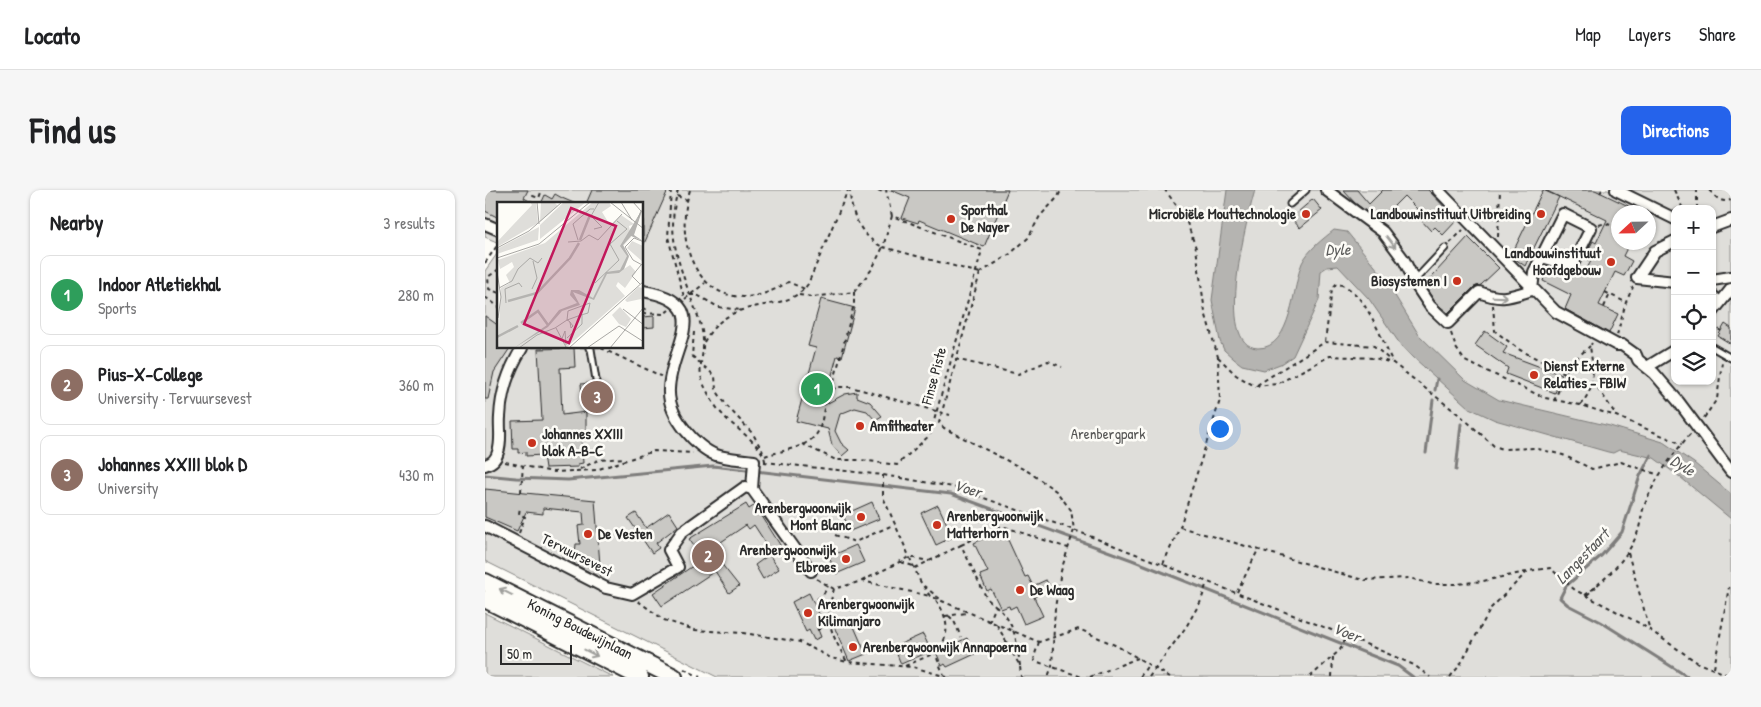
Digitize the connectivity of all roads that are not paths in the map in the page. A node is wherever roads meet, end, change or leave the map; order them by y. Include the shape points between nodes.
1 (1306, 190) edge
2 (1326, 190) edge
3 (1438, 190) edge
4 (1616, 190) edge
5 (1290, 204) dead end
6 (1671, 217) edge
7 (1731, 220) edge
8 (485, 224) edge
9 (1716, 226) edge
10 (497, 229) edge
11 (1671, 243) edge
12 (1445, 248) road end
13 (1542, 257) junction
14 (1731, 277) edge
15 (1716, 279) edge
16 (1415, 280) junction
17 (1671, 282) edge
18 (1731, 289) edge
19 (1532, 290) junction
20 (644, 291) edge
21 (1716, 299) edge
22 (521, 349) edge
23 (591, 349) edge
24 (1716, 349) edge
25 (1671, 352) edge
26 (1731, 358) edge
27 (1647, 366) junction
28 (596, 380) dead end
29 (485, 465) edge
30 (1731, 472) edge
31 (752, 484) junction
32 (485, 526) edge
33 (811, 571) road end
34 (485, 582) edge
35 (485, 599) edge
36 (640, 677) edge
37 (674, 677) edge

1 - 5 lane
2 -> 16 street via 1383,232
3 - 19 street
4 - 6 street
7 - 9 street
8 - 10 street
11 - 17 street via 1655,251 1637,278
12 - 16 lane
13 - 13 street via 1573,266 1591,228 1563,214
13 - 19 street
14 - 15 street
16 -> 19 street via 1430,306 1448,323 1479,292 1506,299
18 - 21 street
19 - 27 street via 1556,312 1615,344 1633,360
20 - 31 street via 663,295 682,312 685,328 670,380 670,403 679,422 696,441 715,455 754,461
22 - 29 street via 514,361 500,406 499,451 495,459
23 - 28 lane
24 - 26 lane
25 - 27 street
27 - 30 street via 1679,401
31 - 32 street, Tervuursevest via 682,532 669,550 678,567 631,594 606,588
31 - 33 street
37 -> 34 highway, Koning Boudewijnlaan
35 -> 36 highway, Koning Boudewijnlaan

